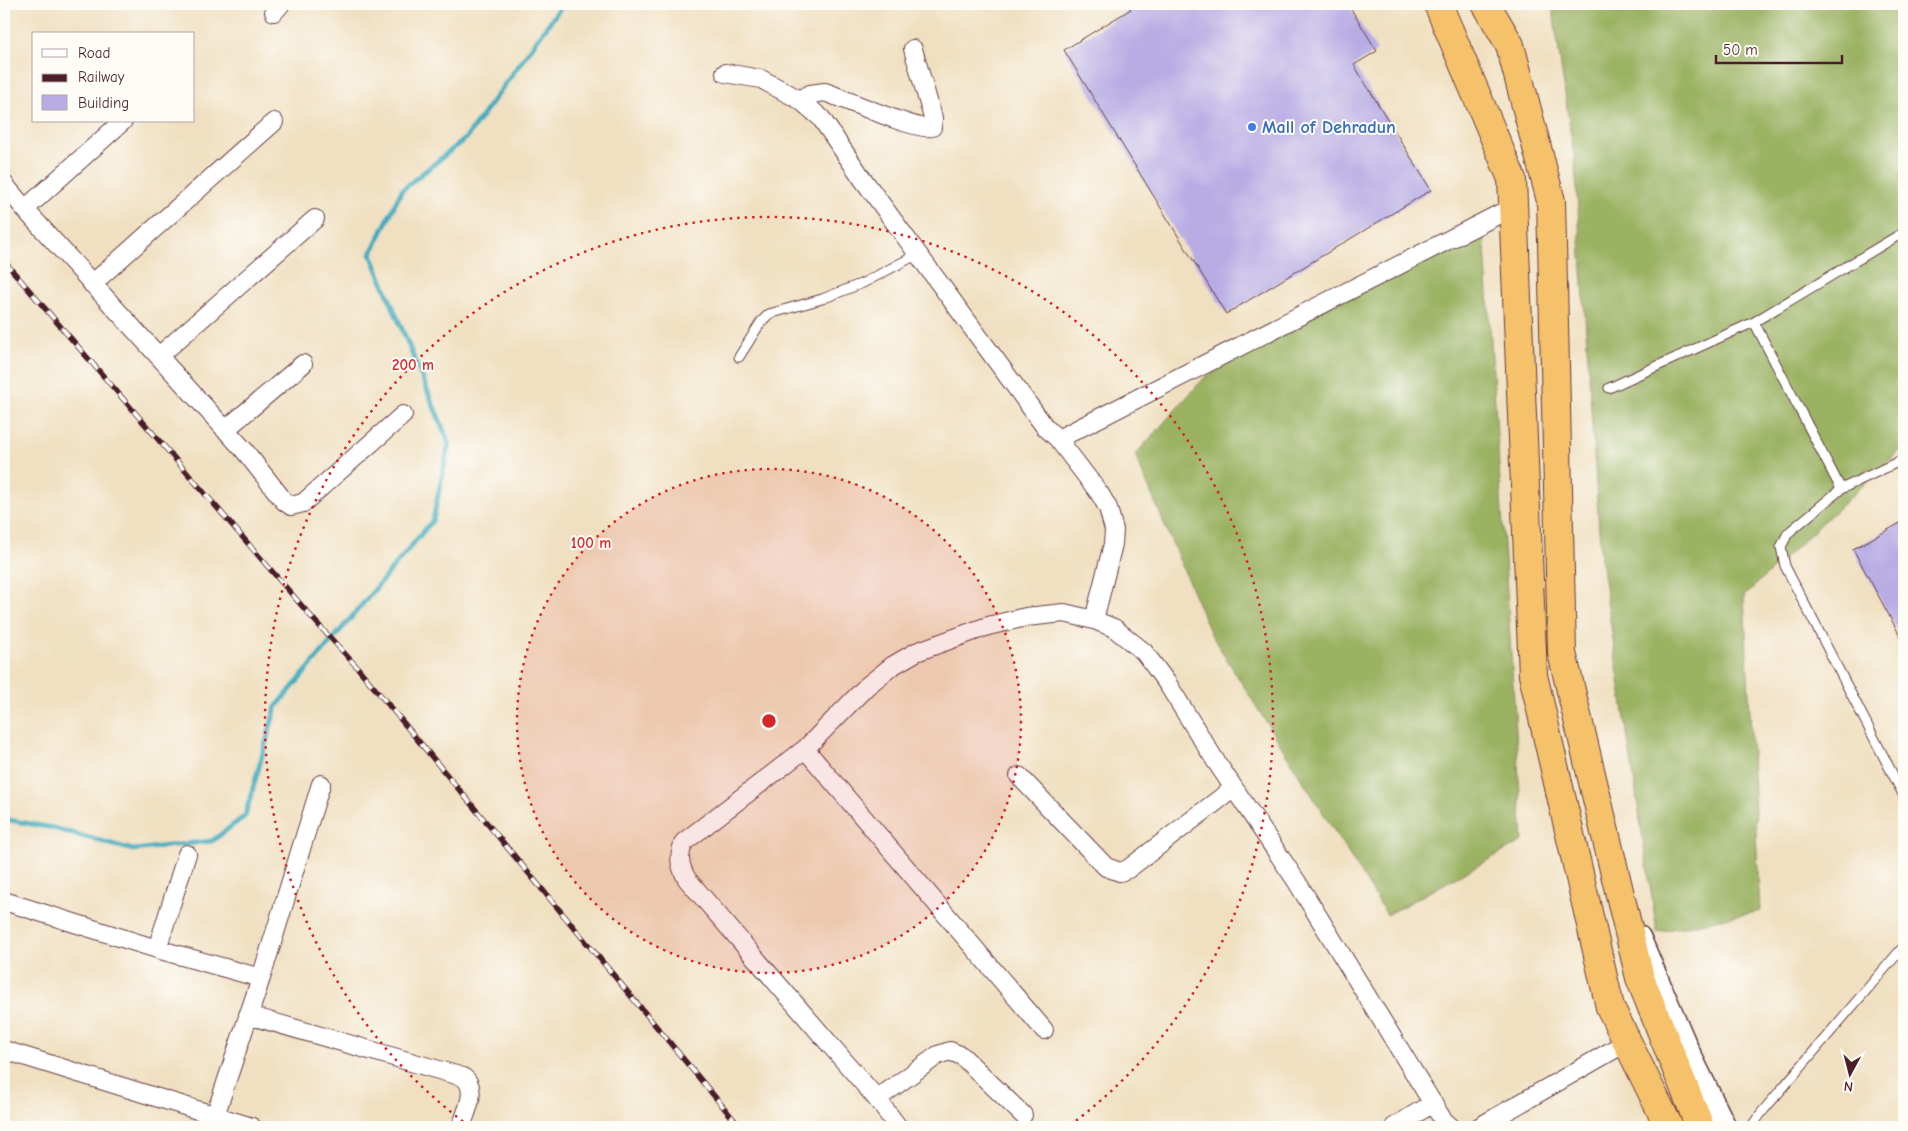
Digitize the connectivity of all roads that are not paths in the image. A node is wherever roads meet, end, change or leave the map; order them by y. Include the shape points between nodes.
1 (1438, 4) edge
2 (1486, 4) edge
3 (913, 49) dead end
4 (725, 73) dead end
5 (800, 100) junction
6 (122, 122) edge
7 (274, 122) dead end
8 (4, 184) edge
9 (1513, 207) junction
10 (25, 209) junction
11 (315, 219) dead end
12 (1904, 232) edge
13 (918, 254) junction
14 (92, 284) junction
15 (1754, 322) junction
16 (159, 356) junction
17 (739, 357) dead end
18 (303, 364) dead end
19 (1609, 388) dead end
20 (403, 415) dead end
21 (225, 430) junction
22 (1058, 438) junction
23 (1904, 459) edge
24 (1841, 489) junction
25 (1094, 620) junction
26 (805, 749) junction
27 (1019, 776) dead end
28 (321, 784) dead end
29 (1234, 788) junction
30 (1904, 796) edge
31 (187, 854) dead end
32 (1616, 876) junction
33 (4, 901) edge
34 (1904, 946) edge
35 (157, 948) junction
36 (261, 978) junction
37 (248, 1015) junction
38 (1044, 1030) dead end
39 (1627, 1042) junction
40 (4, 1050) edge
41 (877, 1099) junction
42 (1433, 1103) junction
43 (1023, 1115) dead end
44 (215, 1116) junction
45 (252, 1127) edge
46 (461, 1127) edge
47 (898, 1127) edge
48 (1394, 1127) edge
49 (1451, 1127) edge
50 (1479, 1127) edge
51 (1669, 1127) edge
52 (1700, 1127) edge
53 (1725, 1127) edge
54 (1751, 1127) edge

1 - 9 highway via 1512,179
2 - 32 highway via 1510,45 1551,201 1562,653
3 - 5 street via 933,118 932,127 912,125 825,92 810,94
4 - 5 street via 760,79
5 - 13 street via 820,118
6 - 10 street
7 - 14 street
8 - 10 street
9 - 22 street
9 - 39 highway via 1533,675 1610,1007
10 - 14 street
11 - 16 street
12 - 15 lane
13 - 17 lane via 863,283 770,314 761,322
13 - 22 street via 1045,427
14 - 16 street
15 - 19 lane
15 - 24 lane
16 - 21 street
18 - 21 street
20 - 21 street via 296,506 284,501
22 - 25 street via 1100,494 1114,530
23 - 24 lane
24 - 30 lane via 1788,533 1781,547 1781,556
25 - 26 street via 1064,613 1026,617 988,626 916,652 867,686
25 - 29 street via 1114,628 1144,652
26 - 38 street
26 - 41 street via 684,842 679,853 680,868 686,879
27 - 29 street via 1106,867 1120,872
28 - 36 street
29 - 42 street via 1297,882
31 - 35 street
32 - 52 highway via 1640,978
32 - 53 street via 1688,1051
33 - 35 street
34 - 54 lane
35 - 36 street
36 - 37 street
37 - 44 street
37 - 46 street via 463,1077 468,1081 470,1098
39 - 50 street
39 - 51 highway
40 - 44 street
41 - 43 street via 938,1054 950,1051 962,1056
41 - 47 street
42 - 48 street
42 - 49 street
44 - 45 street

